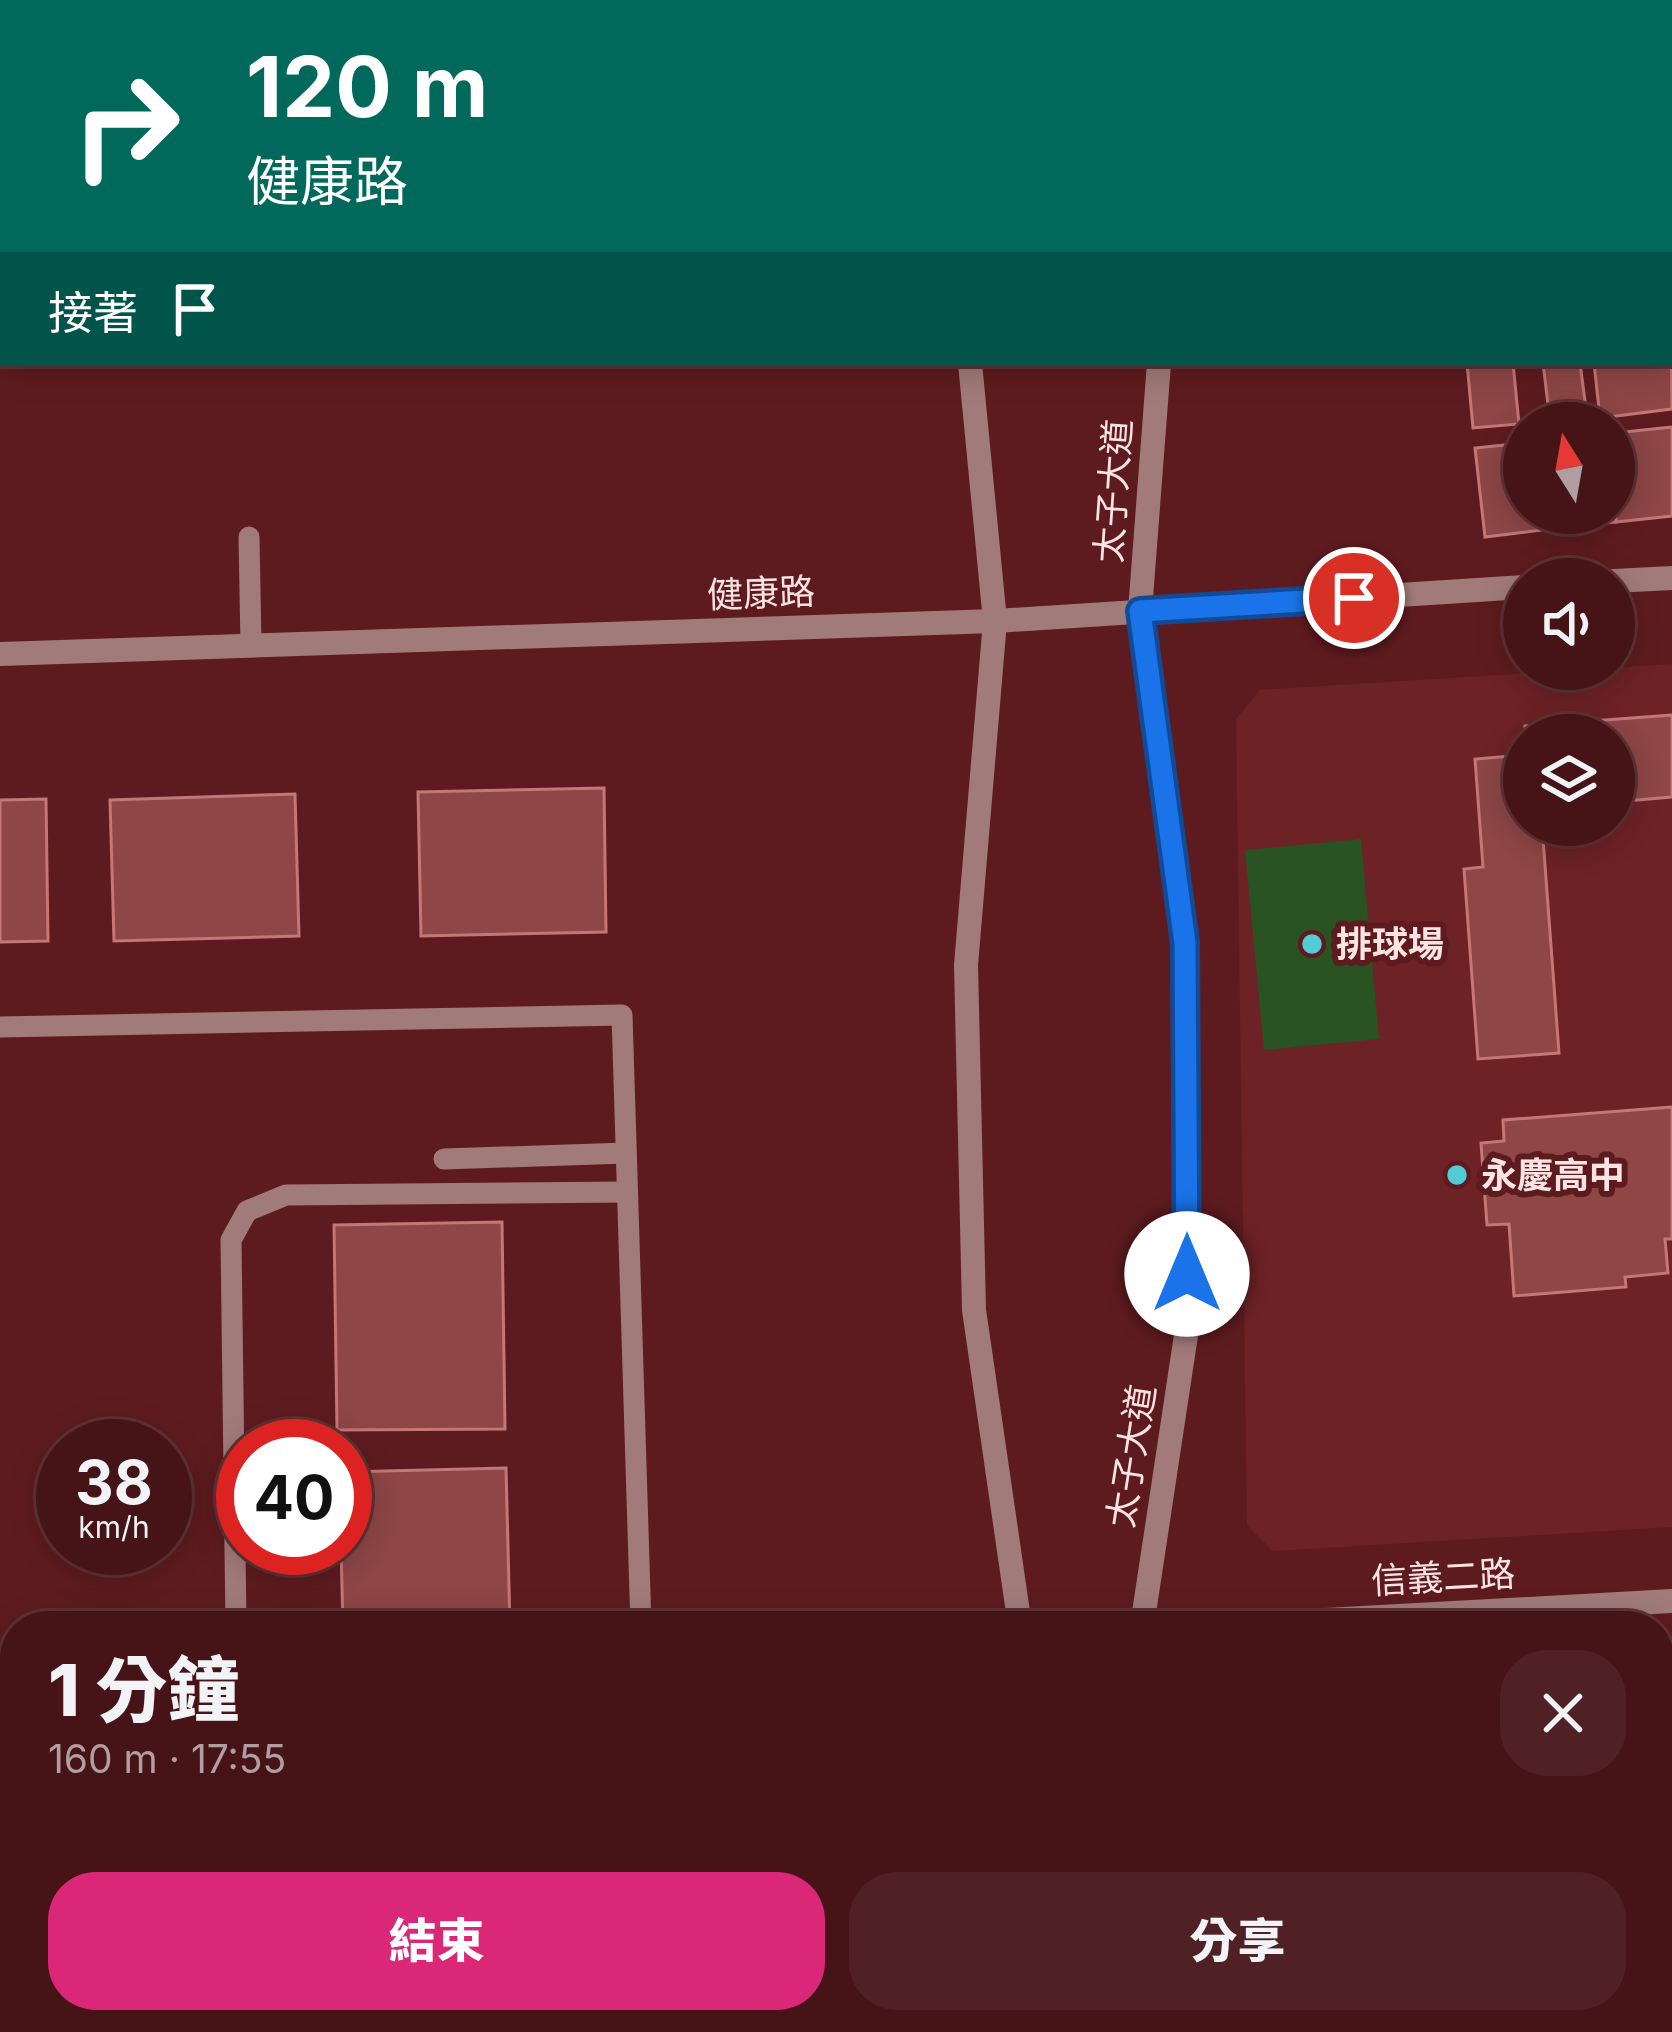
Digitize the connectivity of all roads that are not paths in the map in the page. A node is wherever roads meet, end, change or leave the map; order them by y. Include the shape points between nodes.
1 (970, 366) edge
2 (1159, 366) edge
3 (248, 537) dead end
4 (1672, 578) edge
5 (1635, 580) edge
6 (1503, 588) edge
7 (1140, 611) junction
8 (995, 621) junction
9 (251, 646) junction
10 (0, 654) edge
11 (0, 1027) edge
12 (626, 1153) junction
13 (444, 1159) dead end
14 (627, 1192) junction
15 (1672, 1601) edge
16 (236, 1611) edge
17 (641, 1611) edge
18 (1018, 1611) edge
19 (1144, 1611) edge
20 (1490, 1611) edge

1 - 8 street
2 - 7 street, 太子大道
3 - 9 lane
4 - 5 street
6 - 7 street, 健康路
7 - 8 street, 健康路
7 - 19 street, 太子大道 via 1185,943 1188,1298
8 - 9 street, 健康路
8 - 18 street via 966,965 973,1287
9 - 10 street, 健康路
11 - 12 lane via 622,1015
12 - 13 lane
12 - 14 lane
14 - 16 lane via 286,1195 247,1211 231,1240
14 - 17 lane
15 - 20 street, 信義二路

